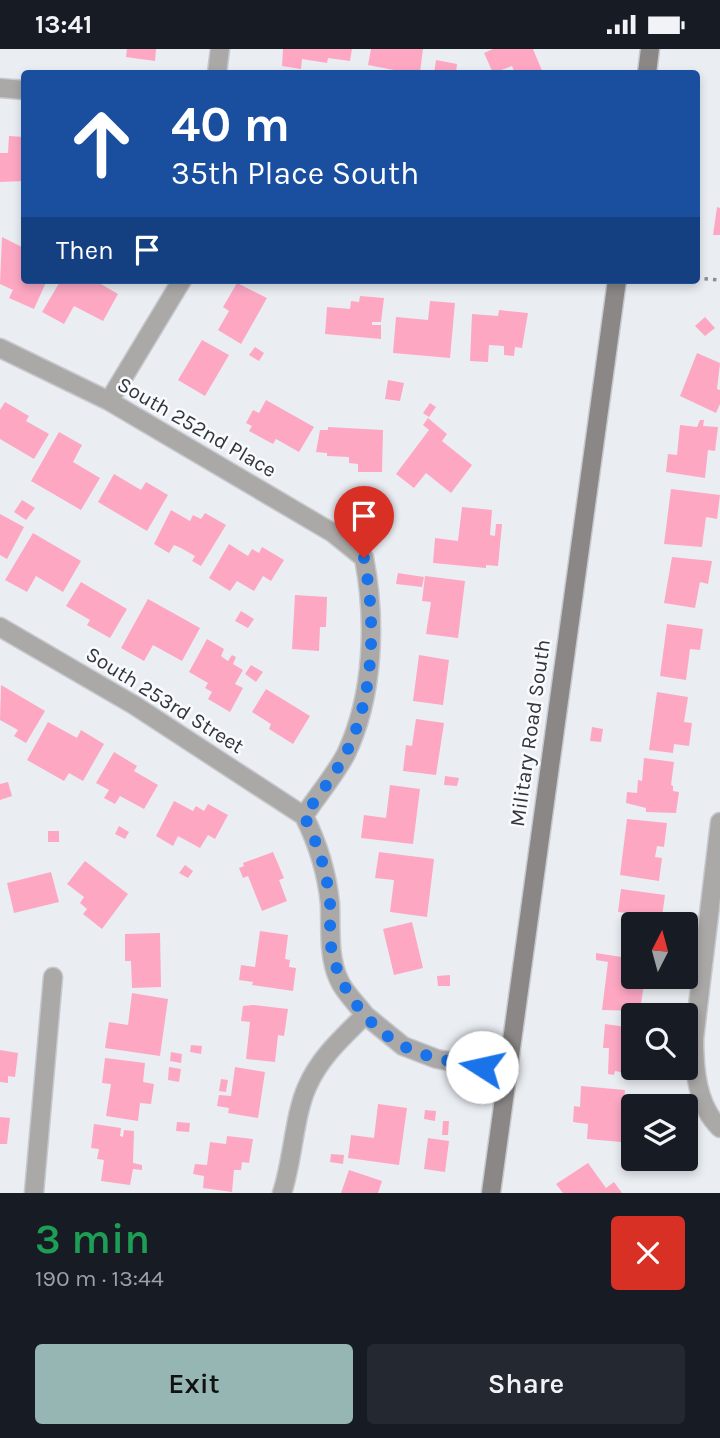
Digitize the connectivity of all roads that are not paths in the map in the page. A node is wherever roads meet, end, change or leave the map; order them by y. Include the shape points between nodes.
1 (220, 49) edge
2 (650, 49) edge
3 (217, 70) edge
4 (647, 70) edge
5 (0, 88) edge
6 (21, 90) edge
7 (180, 284) edge
8 (616, 284) edge
9 (0, 348) edge
10 (109, 401) junction
11 (0, 627) edge
12 (304, 816) junction
13 (720, 822) edge
14 (53, 977) dead end
15 (365, 1015) junction
16 (505, 1071) junction
17 (716, 1124) edge
18 (33, 1193) edge
19 (282, 1193) edge
20 (491, 1193) edge

1 - 3 street
2 - 4 main road
5 - 6 street
7 - 10 street
8 - 16 main road, Military Road South
9 - 10 street, South 252nd Place
10 - 12 street, South 252nd Place via 333,533 364,558 372,608 363,699 346,754
11 - 12 street, South 253rd Street via 134,705
12 - 15 street via 324,868 338,979
13 - 17 street via 694,1039 694,1074
14 - 18 street
15 - 16 street via 403,1046 437,1059
15 - 19 street via 325,1055 306,1088
16 - 20 main road, Military Road South

